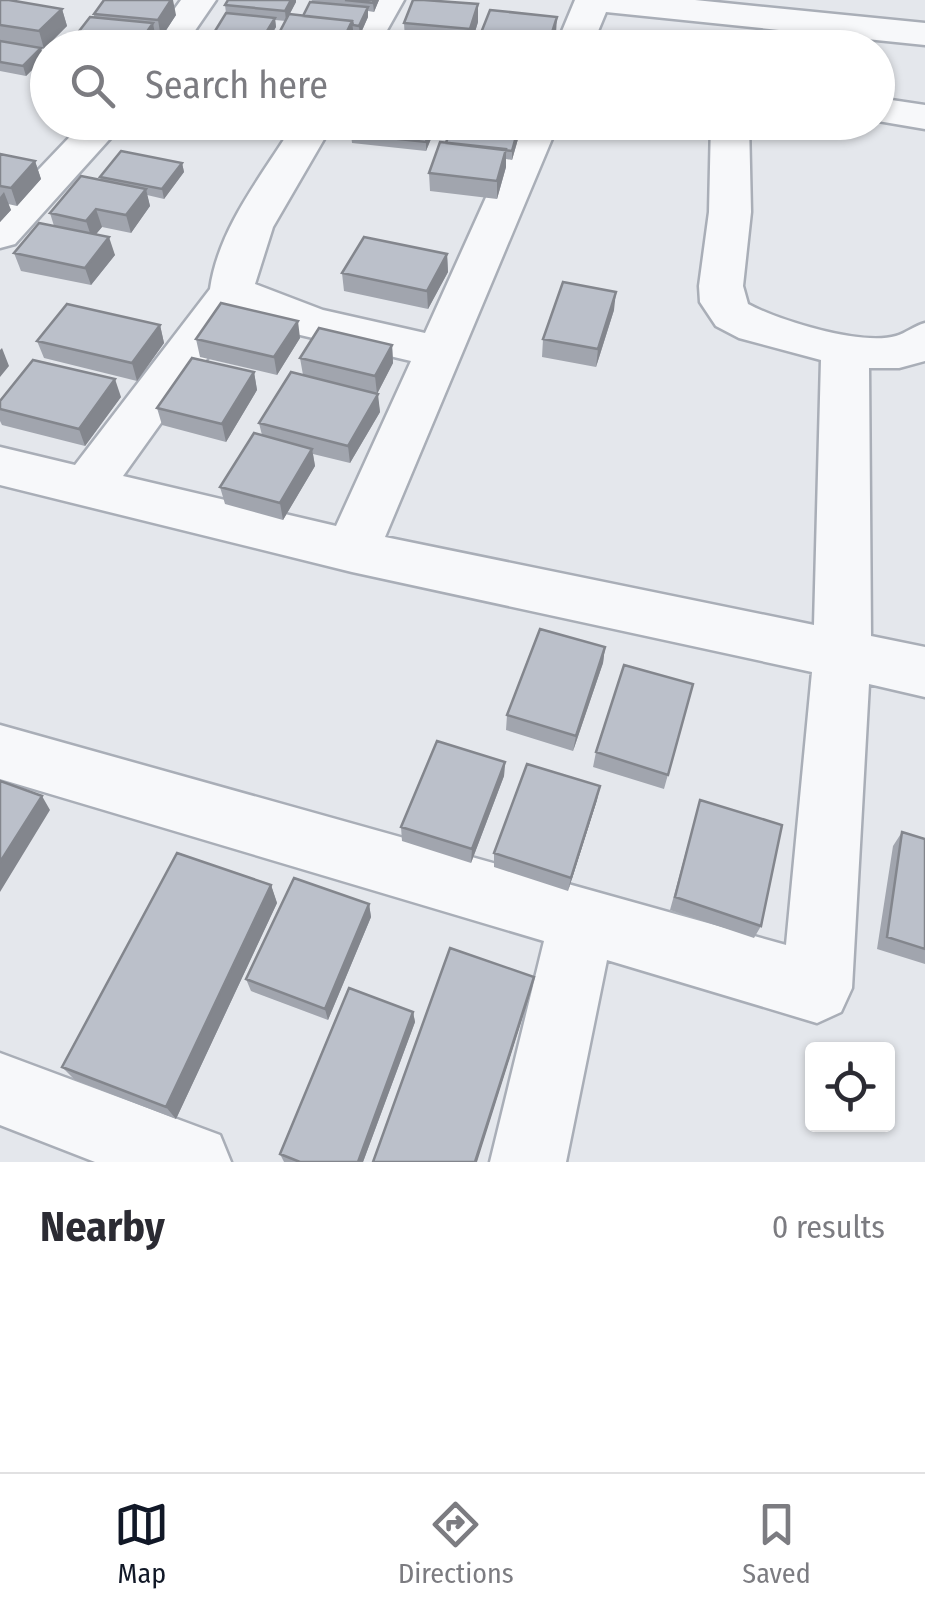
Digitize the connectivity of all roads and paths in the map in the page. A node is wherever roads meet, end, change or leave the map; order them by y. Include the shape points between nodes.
1 (199, 0) edge
2 (387, 0) edge
3 (592, 0) edge
4 (177, 30) edge
5 (370, 30) edge
6 (580, 30) edge
7 (886, 30) edge
8 (895, 31) edge
9 (925, 34) edge
10 (895, 113) edge
11 (925, 117) edge
12 (89, 140) edge
13 (305, 140) edge
14 (532, 140) edge
15 (730, 140) edge
16 (0, 236) edge
17 (232, 291) junction
18 (925, 339) edge
19 (845, 350) junction
20 (440, 352) junction
21 (0, 466) edge
22 (87, 487) junction
23 (352, 551) junction
24 (842, 654) junction
25 (925, 672) edge
26 (0, 752) edge
27 (582, 921) junction
28 (0, 1090) edge
29 (193, 1162) edge
30 (528, 1162) edge

1 - 4 street
2 - 5 street
3 - 6 street
3 - 7 street
8 - 9 street
10 - 11 street
12 - 16 street
13 - 17 street via 249,236 232,272
14 - 20 street
15 - 19 street via 723,302 754,327
17 - 20 street via 312,323
17 - 22 street
18 - 19 street via 915,349 895,352
19 - 24 street
20 - 23 street
21 - 22 street
22 - 23 street
23 - 24 street
24 - 25 street
24 - 27 street via 817,988
26 - 27 street
27 - 30 street
28 - 29 street

